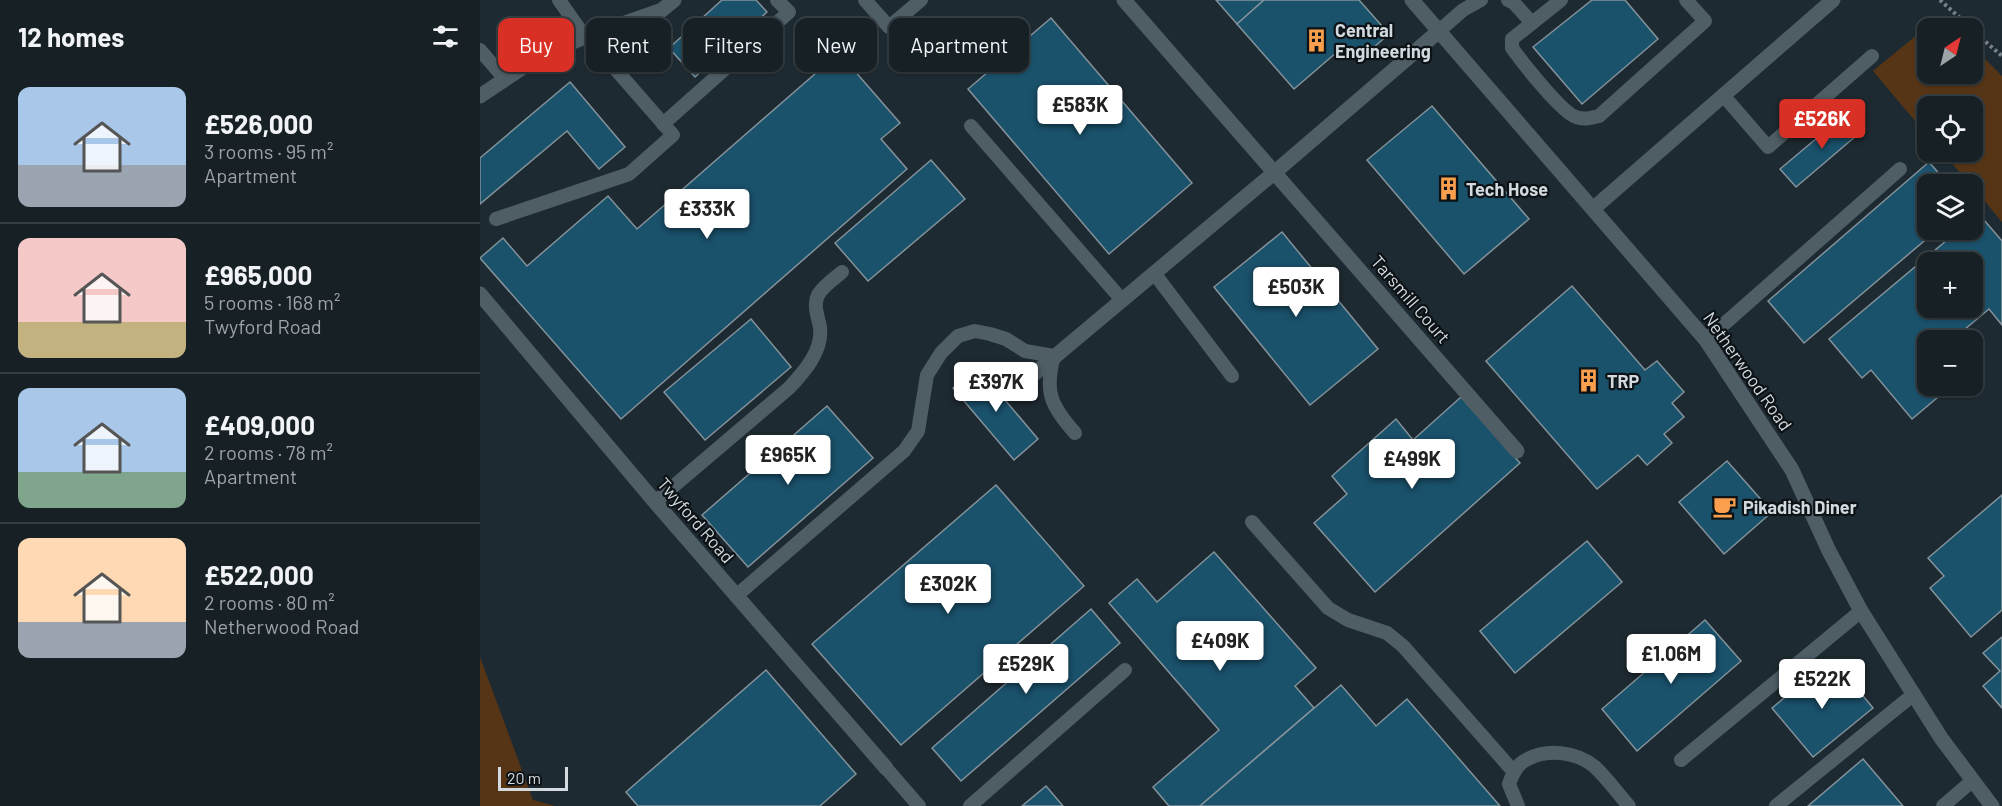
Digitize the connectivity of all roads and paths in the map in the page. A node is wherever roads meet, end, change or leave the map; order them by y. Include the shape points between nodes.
1 (559, 0) edge
2 (674, 0) edge
3 (777, 0) edge
4 (865, 0) edge
5 (921, 0) edge
6 (1124, 0) edge
7 (1481, 0) edge
8 (1508, 0) edge
9 (1561, 0) edge
10 (1686, 0) edge
11 (1833, 0) edge
12 (1940, 0) edge
13 (1416, 1) edge
14 (639, 18) edge
15 (1960, 18) edge
16 (1532, 23) junction
17 (1439, 31) junction
18 (586, 32) edge
19 (586, 36) edge
20 (1983, 39) edge
21 (480, 50) edge
22 (1872, 56) dead end
23 (2002, 57) edge
24 (618, 72) edge
25 (505, 79) junction
26 (480, 96) edge
27 (1723, 96) junction
28 (663, 123) junction
29 (971, 126) dead end
30 (1900, 169) dead end
31 (1275, 172) junction
32 (1594, 208) junction
33 (496, 219) dead end
34 (842, 272) dead end
35 (1154, 273) junction
36 (480, 294) edge
37 (1122, 300) junction
38 (1706, 340) junction
39 (1054, 356) junction
40 (1232, 376) dead end
41 (1028, 379) dead end
42 (1075, 434) dead end
43 (1518, 451) dead end
44 (655, 502) junction
45 (1252, 522) dead end
46 (736, 596) junction
47 (1861, 611) junction
48 (1125, 670) dead end
49 (1914, 694) junction
50 (1681, 760) dead end
51 (886, 768) joint
52 (1514, 772) junction
53 (1972, 781) junction
54 (918, 806) edge
55 (970, 806) edge
56 (1518, 806) edge
57 (1629, 806) edge
58 (1776, 806) edge
59 (1943, 806) edge
60 (1992, 806) edge

1 - 18 lane
2 - 14 street via 662,10
3 - 28 lane via 789,12
4 - 5 lane via 889,27
6 - 31 street, Tarsmill Court
7 - 17 lane
8 - 16 lane
9 - 16 lane
10 - 16 lane via 1705,21 1599,116 1587,119 1573,117 1561,106 1512,48 1512,39
11 - 27 street
12 - 15 path
13 - 17 street, Netherwood Road
17 - 31 street
17 - 32 street, Netherwood Road
19 - 25 street via 543,54
20 - 23 path
21 - 25 lane
22 - 27 lane via 1768,147
24 - 28 lane
25 - 26 street
27 - 32 street
28 - 33 lane via 673,135 629,174
29 - 37 lane
30 - 38 lane
31 - 35 street
31 - 43 street, Tarsmill Court
32 - 38 street, Netherwood Road
34 - 44 lane via 819,294 815,311 820,340 803,373
35 - 37 street
35 - 40 lane
36 - 44 street, Twyford Road
37 - 39 street
38 - 47 street, Netherwood Road via 1792,470
39 - 41 street
39 - 42 lane via 1048,376 1050,401
39 - 46 lane via 1025,351 990,334 975,331 958,336 927,375 918,431 904,451
44 - 46 street, Twyford Road
45 - 52 lane via 1328,608 1348,620 1387,633 1403,646
46 - 51 street, Twyford Road
47 - 49 street, Netherwood Road
47 - 50 lane
48 - 55 lane
49 - 53 street, Netherwood Road
49 - 58 lane
51 - 54 lane
52 - 56 lane via 1509,784
52 - 57 lane via 1523,761 1541,755 1575,755 1595,767
53 - 59 lane
53 - 60 street, Netherwood Road

